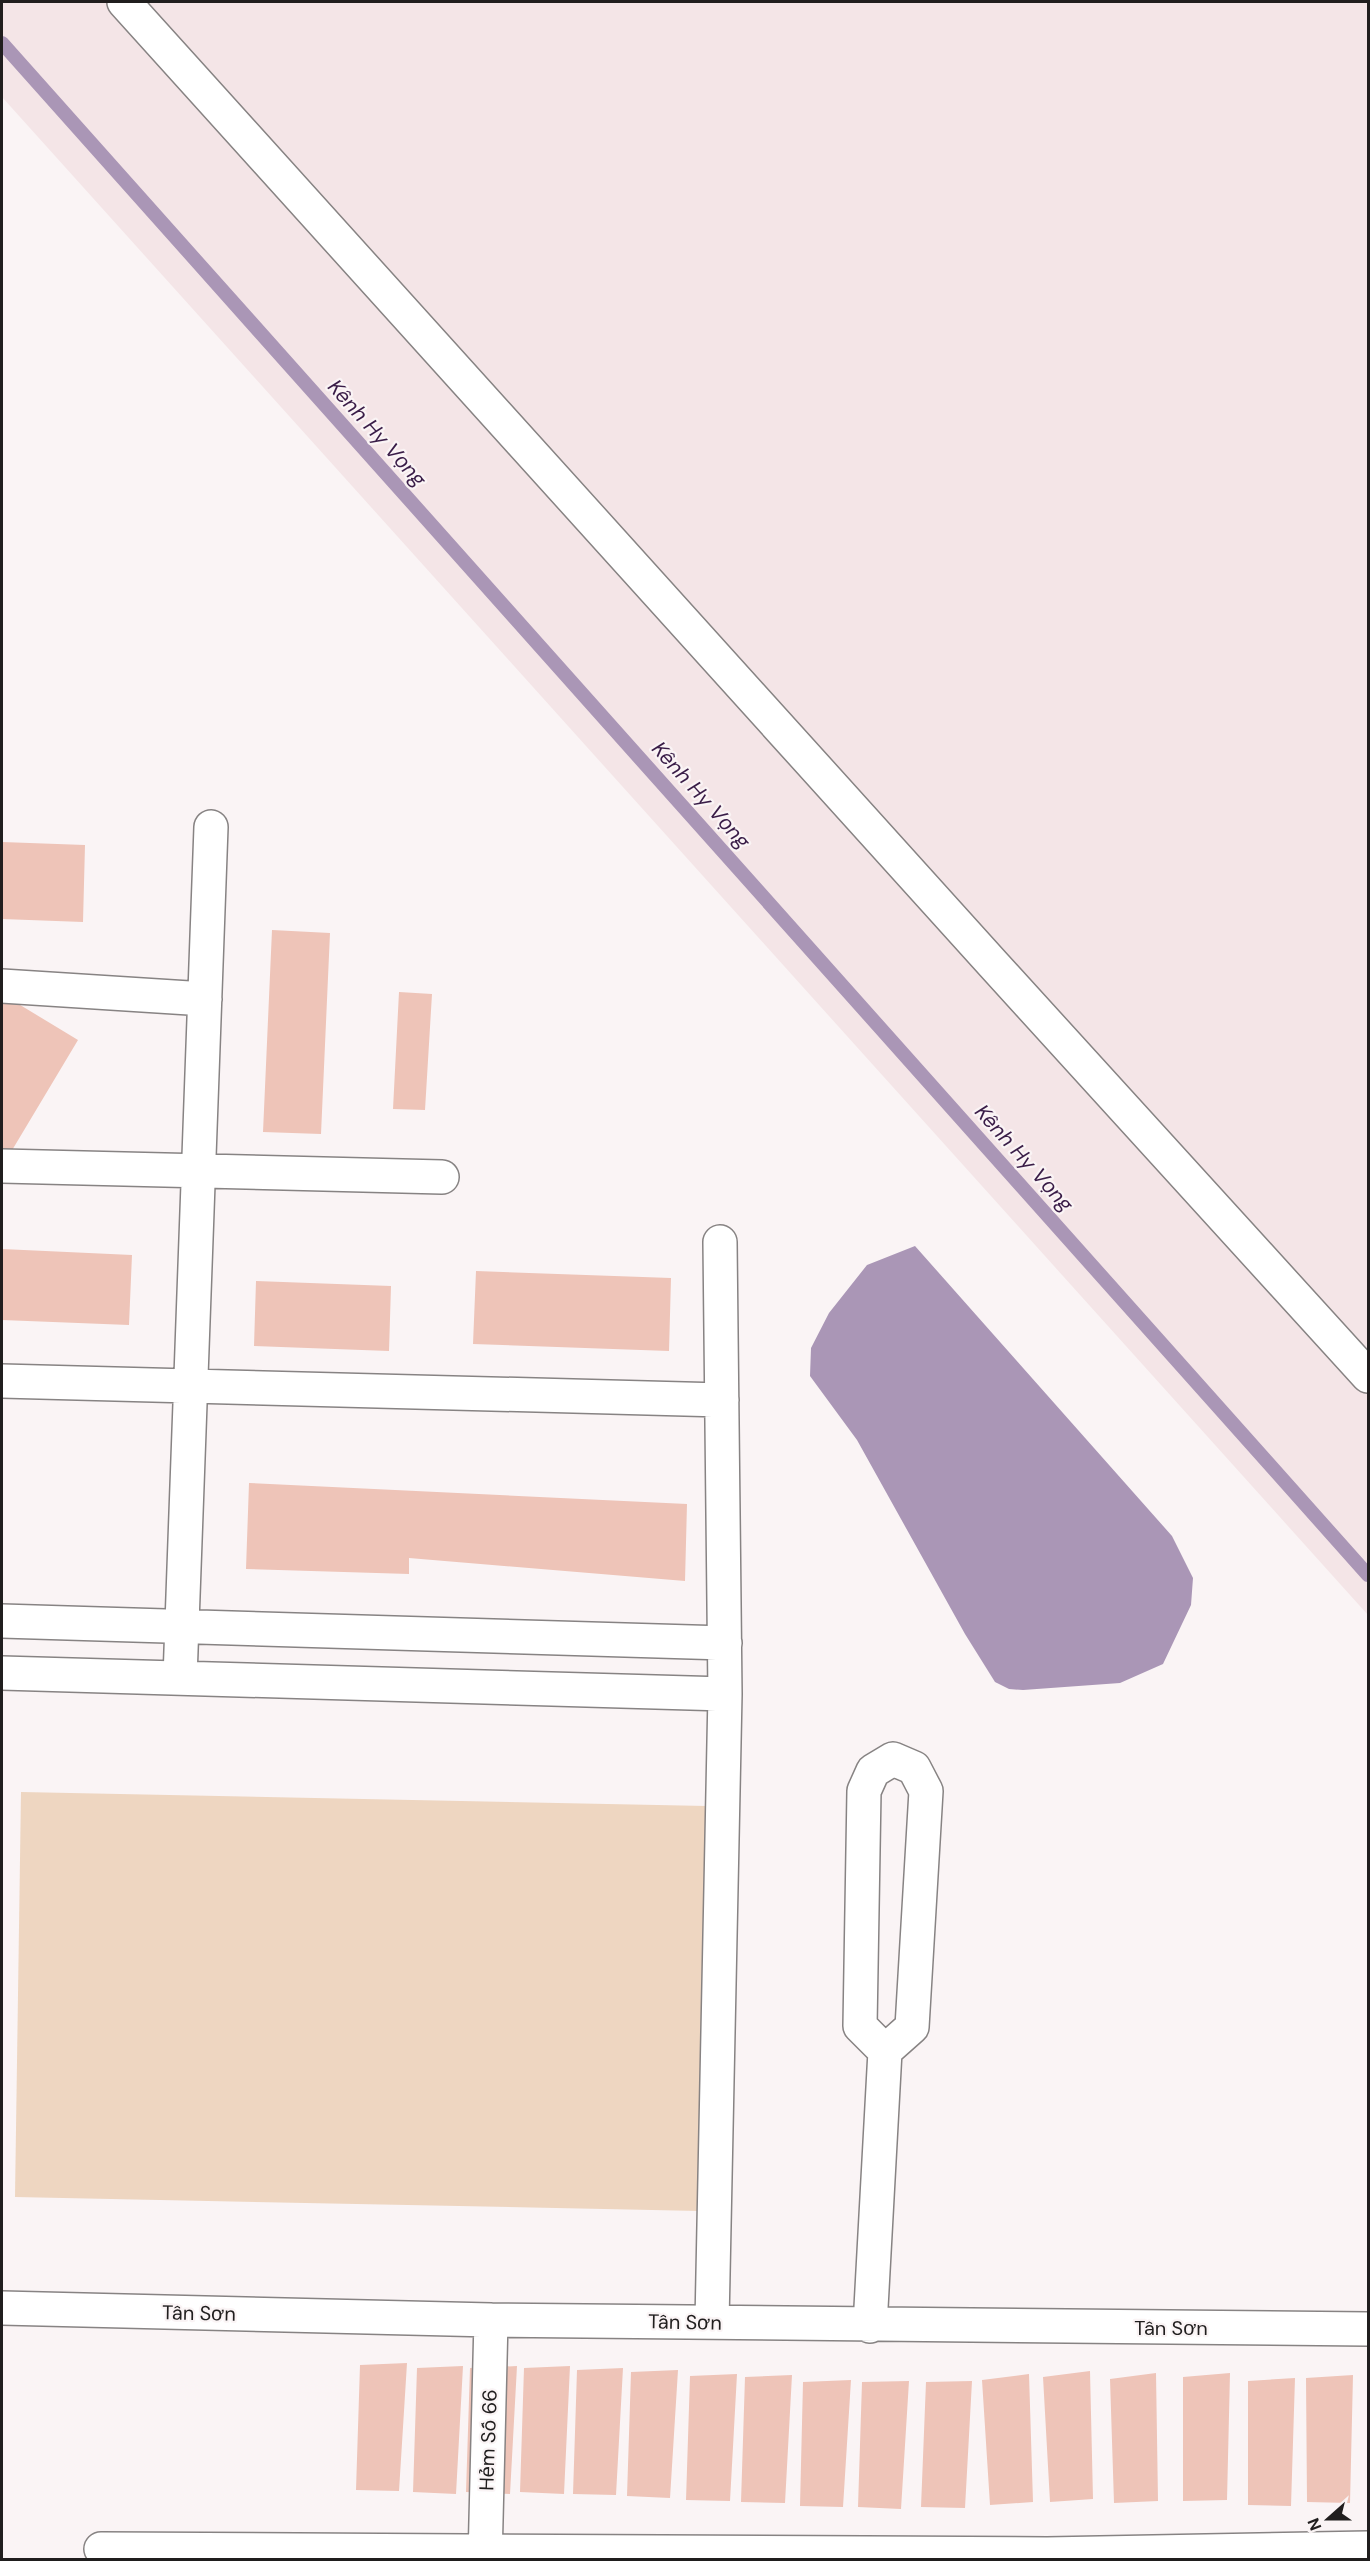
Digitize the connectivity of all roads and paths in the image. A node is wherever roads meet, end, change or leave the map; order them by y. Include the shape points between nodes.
1 (124, 2) edge
2 (211, 827) dead end
3 (2, 986) edge
4 (205, 999) junction
5 (2, 1166) edge
6 (199, 1171) junction
7 (442, 1177) dead end
8 (720, 1242) dead end
9 (1368, 1376) edge
10 (2, 1381) edge
11 (191, 1386) junction
12 (722, 1400) junction
13 (2, 1621) edge
14 (182, 1627) junction
15 (725, 1643) junction
16 (2, 1673) edge
17 (180, 1678) junction
18 (725, 1694) junction
19 (885, 2051) junction
20 (2, 2308) edge
21 (491, 2320) junction
22 (712, 2322) junction
23 (870, 2326) junction
24 (1368, 2329) edge
25 (1368, 2548) edge
26 (101, 2549) dead end
27 (485, 2556) edge
28 (1047, 2556) edge

1 - 9 street
2 - 4 street
3 - 4 street
4 - 6 street
5 - 6 street
6 - 7 street
6 - 11 street
8 - 12 street
10 - 11 street
11 - 12 street
11 - 14 street
12 - 15 street
13 - 14 street
14 - 15 street
14 - 17 street
15 - 18 street
16 - 17 street
17 - 18 street
18 - 22 street
19 - 19 street via 912,2027 926,1791 914,1768 893,1759 873,1771 864,1791 860,2026
19 - 23 street
20 - 21 street, Tân Sơn
21 - 22 street, Tân Sơn
21 - 27 street, Hẻm Số 66
22 - 23 street, Tân Sơn
23 - 24 street, Tân Sơn
25 - 28 street
26 - 27 street
27 - 28 street

